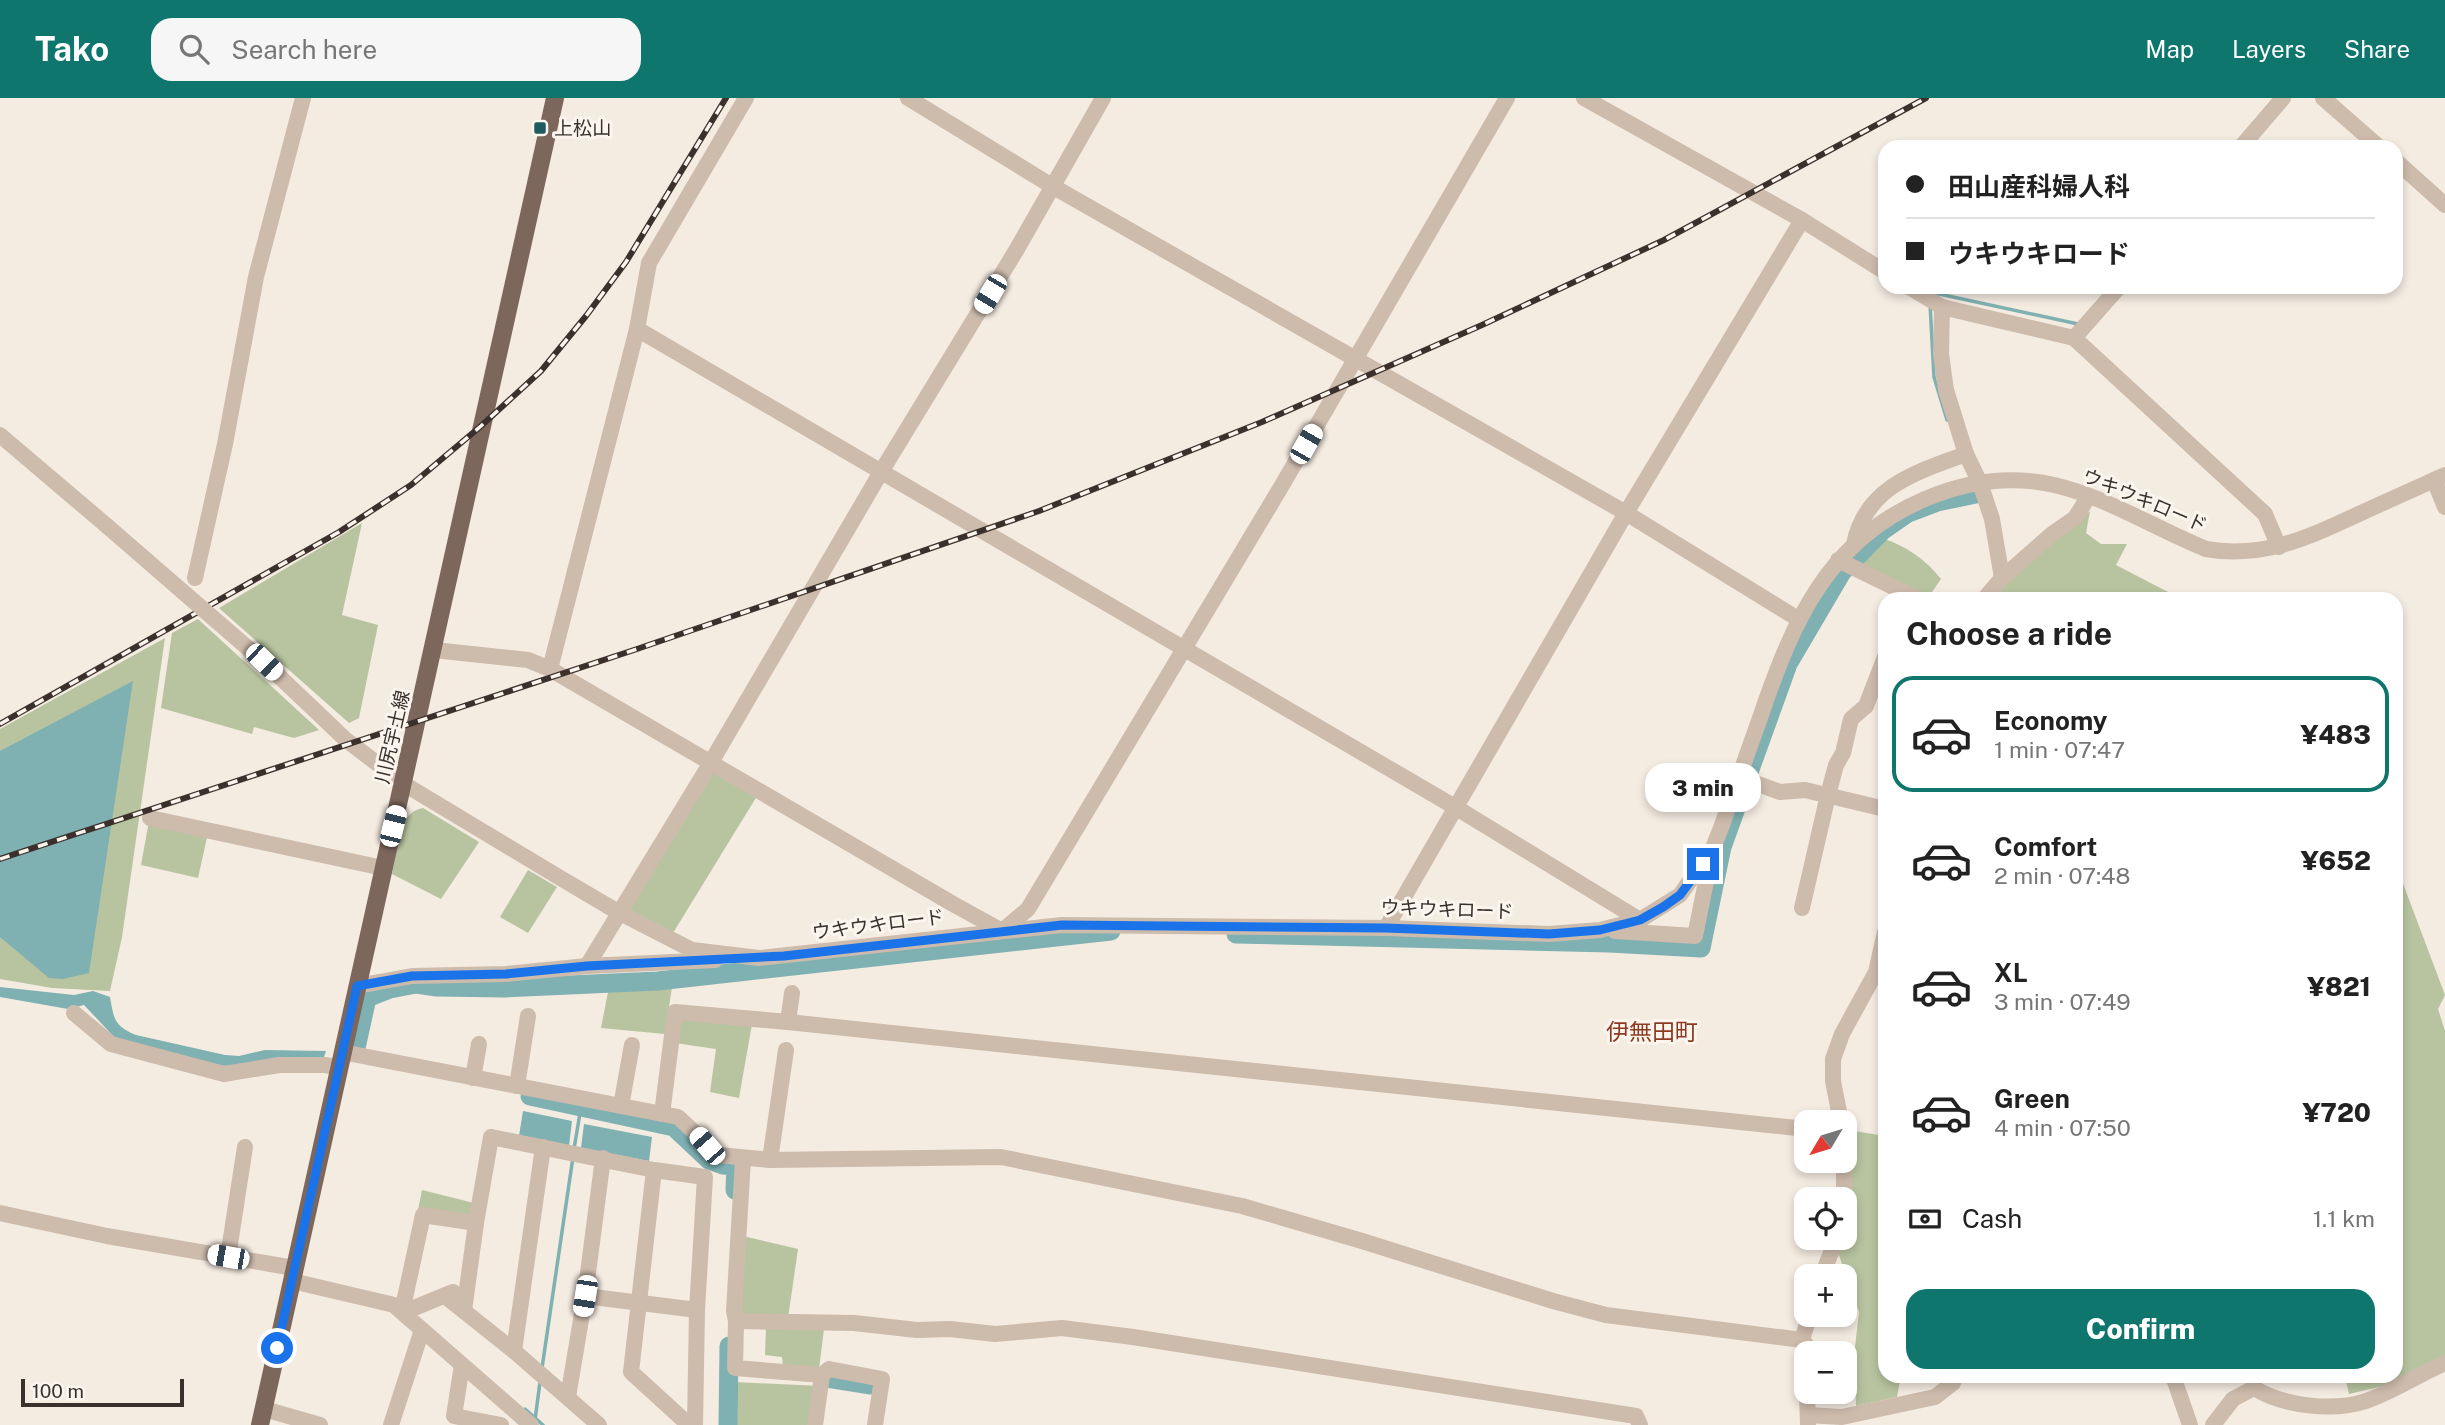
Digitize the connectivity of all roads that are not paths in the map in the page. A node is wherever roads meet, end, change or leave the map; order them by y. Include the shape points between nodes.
1 (303, 98) edge
2 (555, 98) edge
3 (746, 98) edge
4 (908, 98) edge
5 (1103, 98) edge
6 (1507, 98) edge
7 (1584, 98) edge
8 (2283, 98) edge
9 (2323, 98) edge
10 (2247, 140) edge
11 (2371, 140) edge
12 (2403, 168) edge
13 (1052, 186) junction
14 (2445, 205) edge
15 (1802, 220) junction
16 (1878, 268) edge
17 (1921, 294) edge
18 (2113, 294) edge
19 (1942, 307) junction
20 (637, 329) junction
21 (2074, 338) junction
22 (1357, 358) junction
23 (0, 435) edge
24 (1966, 454) junction
25 (881, 472) junction
26 (2439, 477) edge
27 (1980, 483) junction
28 (2089, 496) junction
29 (2445, 507) edge
30 (1626, 513) junction
31 (1854, 544) junction
32 (2279, 547) junction
33 (1839, 560) junction
34 (195, 578) dead end
35 (2002, 578) junction
36 (1901, 592) edge
37 (1990, 592) edge
38 (1798, 619) junction
39 (434, 649) junction
40 (1184, 649) junction
41 (550, 669) junction
42 (1878, 675) edge
43 (710, 764) junction
44 (1739, 777) junction
45 (404, 784) junction
46 (1828, 795) junction
47 (1455, 807) junction
48 (1878, 807) edge
49 (150, 818) dead end
50 (1713, 848) junction
51 (383, 868) junction
52 (1802, 908) dead end
53 (618, 912) junction
54 (1640, 920) junction
55 (1386, 928) junction
56 (1002, 930) junction
57 (1600, 930) junction
58 (759, 958) junction
59 (1878, 963) edge
60 (587, 966) junction
61 (357, 986) junction
62 (792, 993) dead end
63 (75, 1013) dead end
64 (528, 1016) dead end
65 (788, 1023) junction
66 (480, 1044) dead end
67 (632, 1045) dead end
68 (786, 1050) dead end
69 (340, 1060) junction
70 (473, 1077) junction
71 (517, 1086) junction
72 (621, 1106) junction
73 (1839, 1110) edge
74 (662, 1114) junction
75 (1794, 1128) edge
76 (245, 1147) dead end
77 (543, 1147) junction
78 (603, 1158) junction
79 (743, 1159) junction
80 (770, 1160) junction
81 (654, 1170) junction
82 (0, 1213) edge
83 (476, 1223) junction
84 (228, 1257) junction
85 (293, 1275) junction
86 (467, 1283) junction
87 (446, 1296) junction
88 (585, 1296) junction
89 (639, 1302) junction
90 (400, 1307) junction
91 (697, 1310) junction
92 (464, 1311) junction
93 (736, 1321) junction
94 (422, 1330) junction
95 (1794, 1344) edge
96 (514, 1350) junction
97 (2445, 1363) edge
98 (462, 1365) junction
99 (822, 1375) junction
100 (1953, 1383) edge
101 (2175, 1383) edge
102 (568, 1398) junction
103 (262, 1417) edge
104 (515, 1418) edge
105 (1808, 1420) edge
106 (320, 1425) edge
107 (391, 1425) edge
108 (501, 1425) edge
109 (531, 1425) edge
110 (599, 1425) edge
111 (689, 1425) edge
112 (695, 1425) edge
113 (816, 1425) edge
114 (875, 1425) edge
115 (1640, 1425) edge
116 (2190, 1425) edge
117 (2213, 1425) edge

1 - 34 street via 256,276
2 - 39 main road, 川尻宇土線
3 - 20 street via 649,263
4 - 13 street
5 - 13 street
6 - 22 street
7 - 15 street
8 - 10 street
9 - 11 street
12 - 14 street
13 - 22 street
13 - 25 street
15 - 16 street
15 - 30 street
17 - 19 street
18 - 21 street
19 - 21 street
19 - 24 street via 1946,390
20 - 25 street
20 - 41 street
21 - 32 street via 2265,514
22 - 30 street
22 - 40 street
23 - 45 street, ウキウキロード, bridge via 264,662 345,739
24 - 27 street
24 - 31 street via 1899,482 1870,505
25 - 40 street
25 - 43 street
26 - 29 street
26 - 32 street, ウキウキロード
27 - 28 street, ウキウキロード via 2014,479
27 - 31 street, ウキウキロード via 1952,489 1887,517
27 - 35 street via 1992,519
28 - 32 street, ウキウキロード via 2206,549 2225,552
28 - 35 street via 2075,518
30 - 38 street
30 - 47 street
31 - 33 street, ウキウキロード
33 - 36 street
33 - 38 street, ウキウキロード
35 - 37 street
38 - 44 street, ウキウキロード
39 - 41 street via 528,660
39 - 45 main road, 川尻宇土線
40 - 47 street
40 - 56 street via 1028,909
41 - 43 street
42 - 46 street via 1866,706 1851,719
43 - 53 street
43 - 56 street
44 - 46 street via 1780,792 1805,790
44 - 50 street, ウキウキロード
45 - 51 main road, 川尻宇土線
45 - 53 street, ウキウキロード
46 - 48 street
46 - 52 street
47 - 54 street
47 - 55 street
49 - 51 street
50 - 54 street, ウキウキロード via 1680,895
50 - 57 street via 1695,936
51 - 61 main road, 川尻宇土線
53 - 58 street, ウキウキロード via 692,950
53 - 60 street
54 - 57 street, ウキウキロード
55 - 56 street, ウキウキロード via 1062,925
55 - 57 street, ウキウキロード via 1549,934
56 - 58 street, ウキウキロード
58 - 60 street
59 - 73 street via 1833,1059
60 - 61 street via 412,976
61 - 69 main road, 川尻宇土線
62 - 65 street
63 - 69 street via 111,1044 225,1074
64 - 71 street
65 - 74 street via 675,1012
65 - 75 street
66 - 70 street
67 - 72 street
68 - 80 street
69 - 70 street
69 - 85 main road, 川尻宇土線
70 - 71 street
71 - 72 street
72 - 74 street
74 - 79 street via 678,1117 719,1155
76 - 84 street
77 - 78 street
77 - 83 street via 491,1137
77 - 96 street
78 - 81 street
78 - 88 street
79 - 80 street
79 - 93 street
80 - 95 street via 1012,1159 1242,1206 1606,1315
81 - 89 street
81 - 91 street via 705,1177
82 - 84 street
83 - 86 street
83 - 90 street via 423,1214
84 - 85 street
85 - 90 street
85 - 103 main road, 川尻宇土線
86 - 87 street
86 - 92 street
87 - 90 street via 414,1308
87 - 92 street
88 - 89 street
88 - 102 street
89 - 91 street
89 - 111 street via 631,1372
90 - 94 street
91 - 112 street
92 - 96 street
93 - 99 street via 735,1368
93 - 115 street via 854,1322 995,1334 1062,1328 1636,1416
94 - 98 street
94 - 107 street
96 - 102 street
97 - 117 street via 2363,1402 2312,1406 2270,1398 2254,1388 2233,1399
98 - 104 street
98 - 108 street via 453,1416
99 - 113 street
99 - 114 street via 829,1369 883,1379
100 - 105 street via 1935,1397
101 - 116 street
102 - 110 street
103 - 106 street
104 - 109 street

